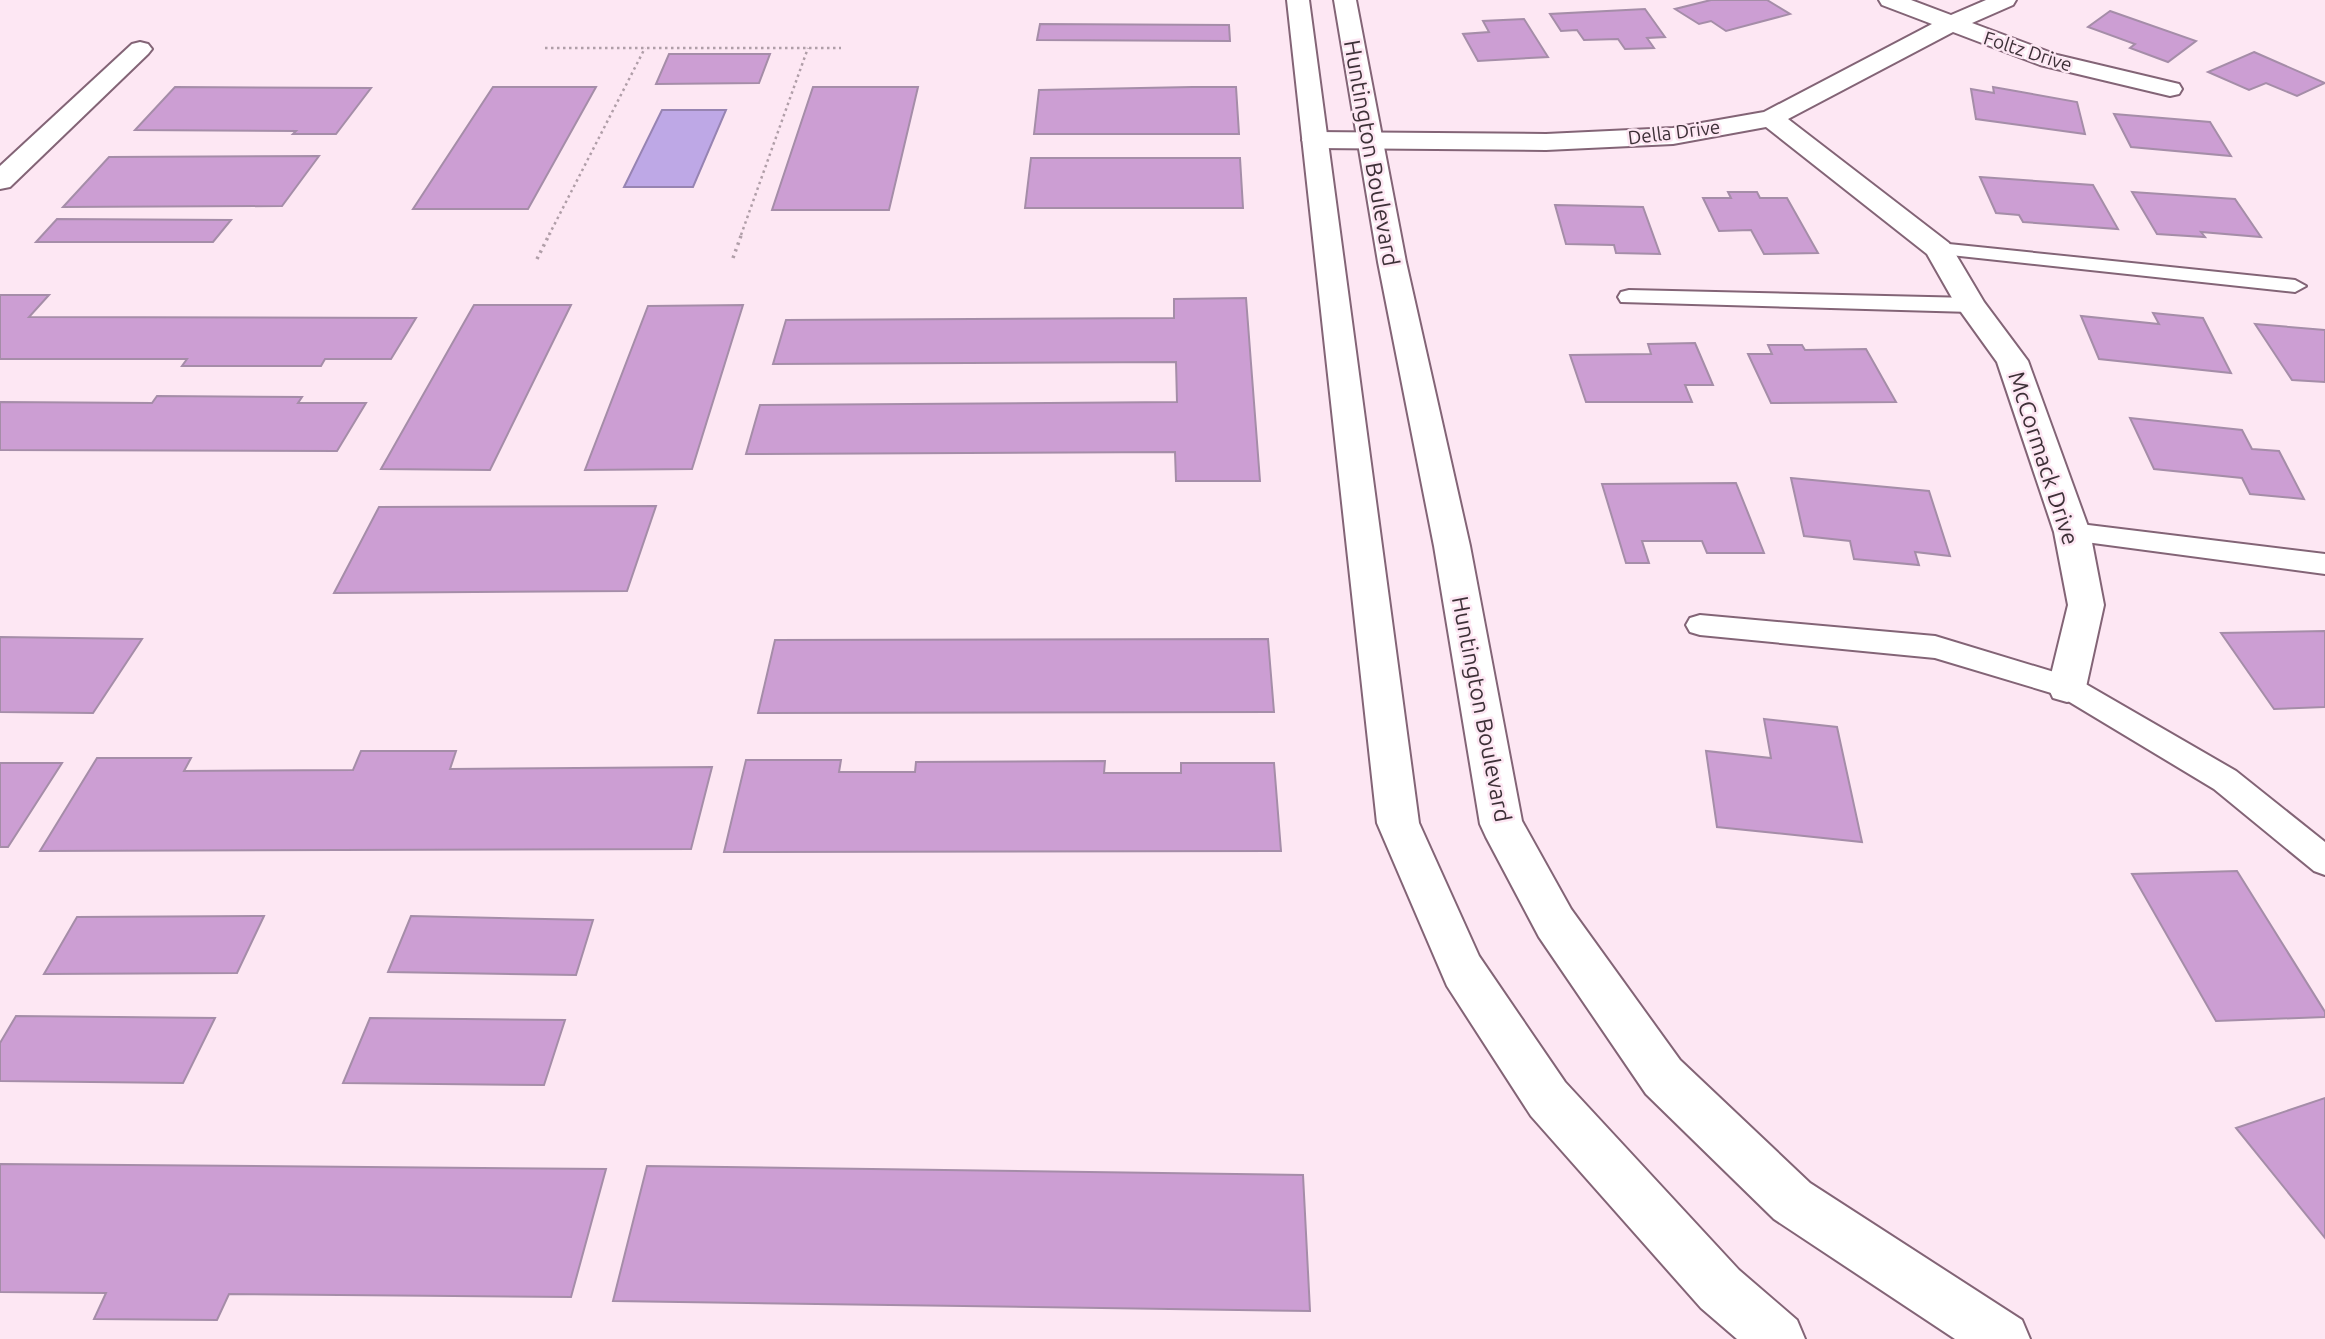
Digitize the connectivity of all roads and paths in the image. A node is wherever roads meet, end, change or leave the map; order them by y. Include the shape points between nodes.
1 (1298, 0) edge
2 (1345, 0) edge
3 (1890, 0) edge
4 (2005, 0) edge
5 (1951, 24) junction
6 (545, 48) dead end
7 (645, 48) junction
8 (808, 48) junction
9 (841, 48) dead end
10 (140, 49) dead end
11 (2170, 89) dead end
12 (1771, 118) junction
13 (1315, 140) junction
14 (1368, 140) junction
15 (0, 181) edge
16 (1939, 249) junction
17 (733, 258) dead end
18 (537, 259) dead end
19 (2295, 286) dead end
20 (1629, 298) dead end
21 (1971, 304) junction
22 (2072, 532) junction
23 (2325, 564) edge
24 (1700, 625) dead end
25 (2067, 687) junction
26 (2325, 861) edge
27 (1778, 1339) edge
28 (2003, 1339) edge

1 - 13 street
2 - 14 street, Huntington Boulevard
3 - 5 street, Foltz Drive
4 - 5 street, Della Drive
5 - 11 street, Foltz Drive via 2049,60
5 - 12 street, Della Drive
6 - 7 path
7 - 8 path
7 - 18 path
8 - 9 path
8 - 17 path
10 - 15 street
12 - 14 street, Della Drive via 1673,136 1546,142
12 - 16 street, McCormack Drive
13 - 14 street, Della Drive
13 - 27 street via 1398,823 1463,971 1548,1099 1720,1289
14 - 28 street, Huntington Boulevard via 1452,547 1501,824 1555,923 1663,1077 1791,1201
16 - 19 lane
16 - 21 street, McCormack Drive
20 - 21 lane
21 - 22 street, McCormack Drive via 2012,361
22 - 23 lane
22 - 25 street, McCormack Drive via 2086,605
24 - 25 lane via 1935,647
25 - 26 lane via 2225,780

